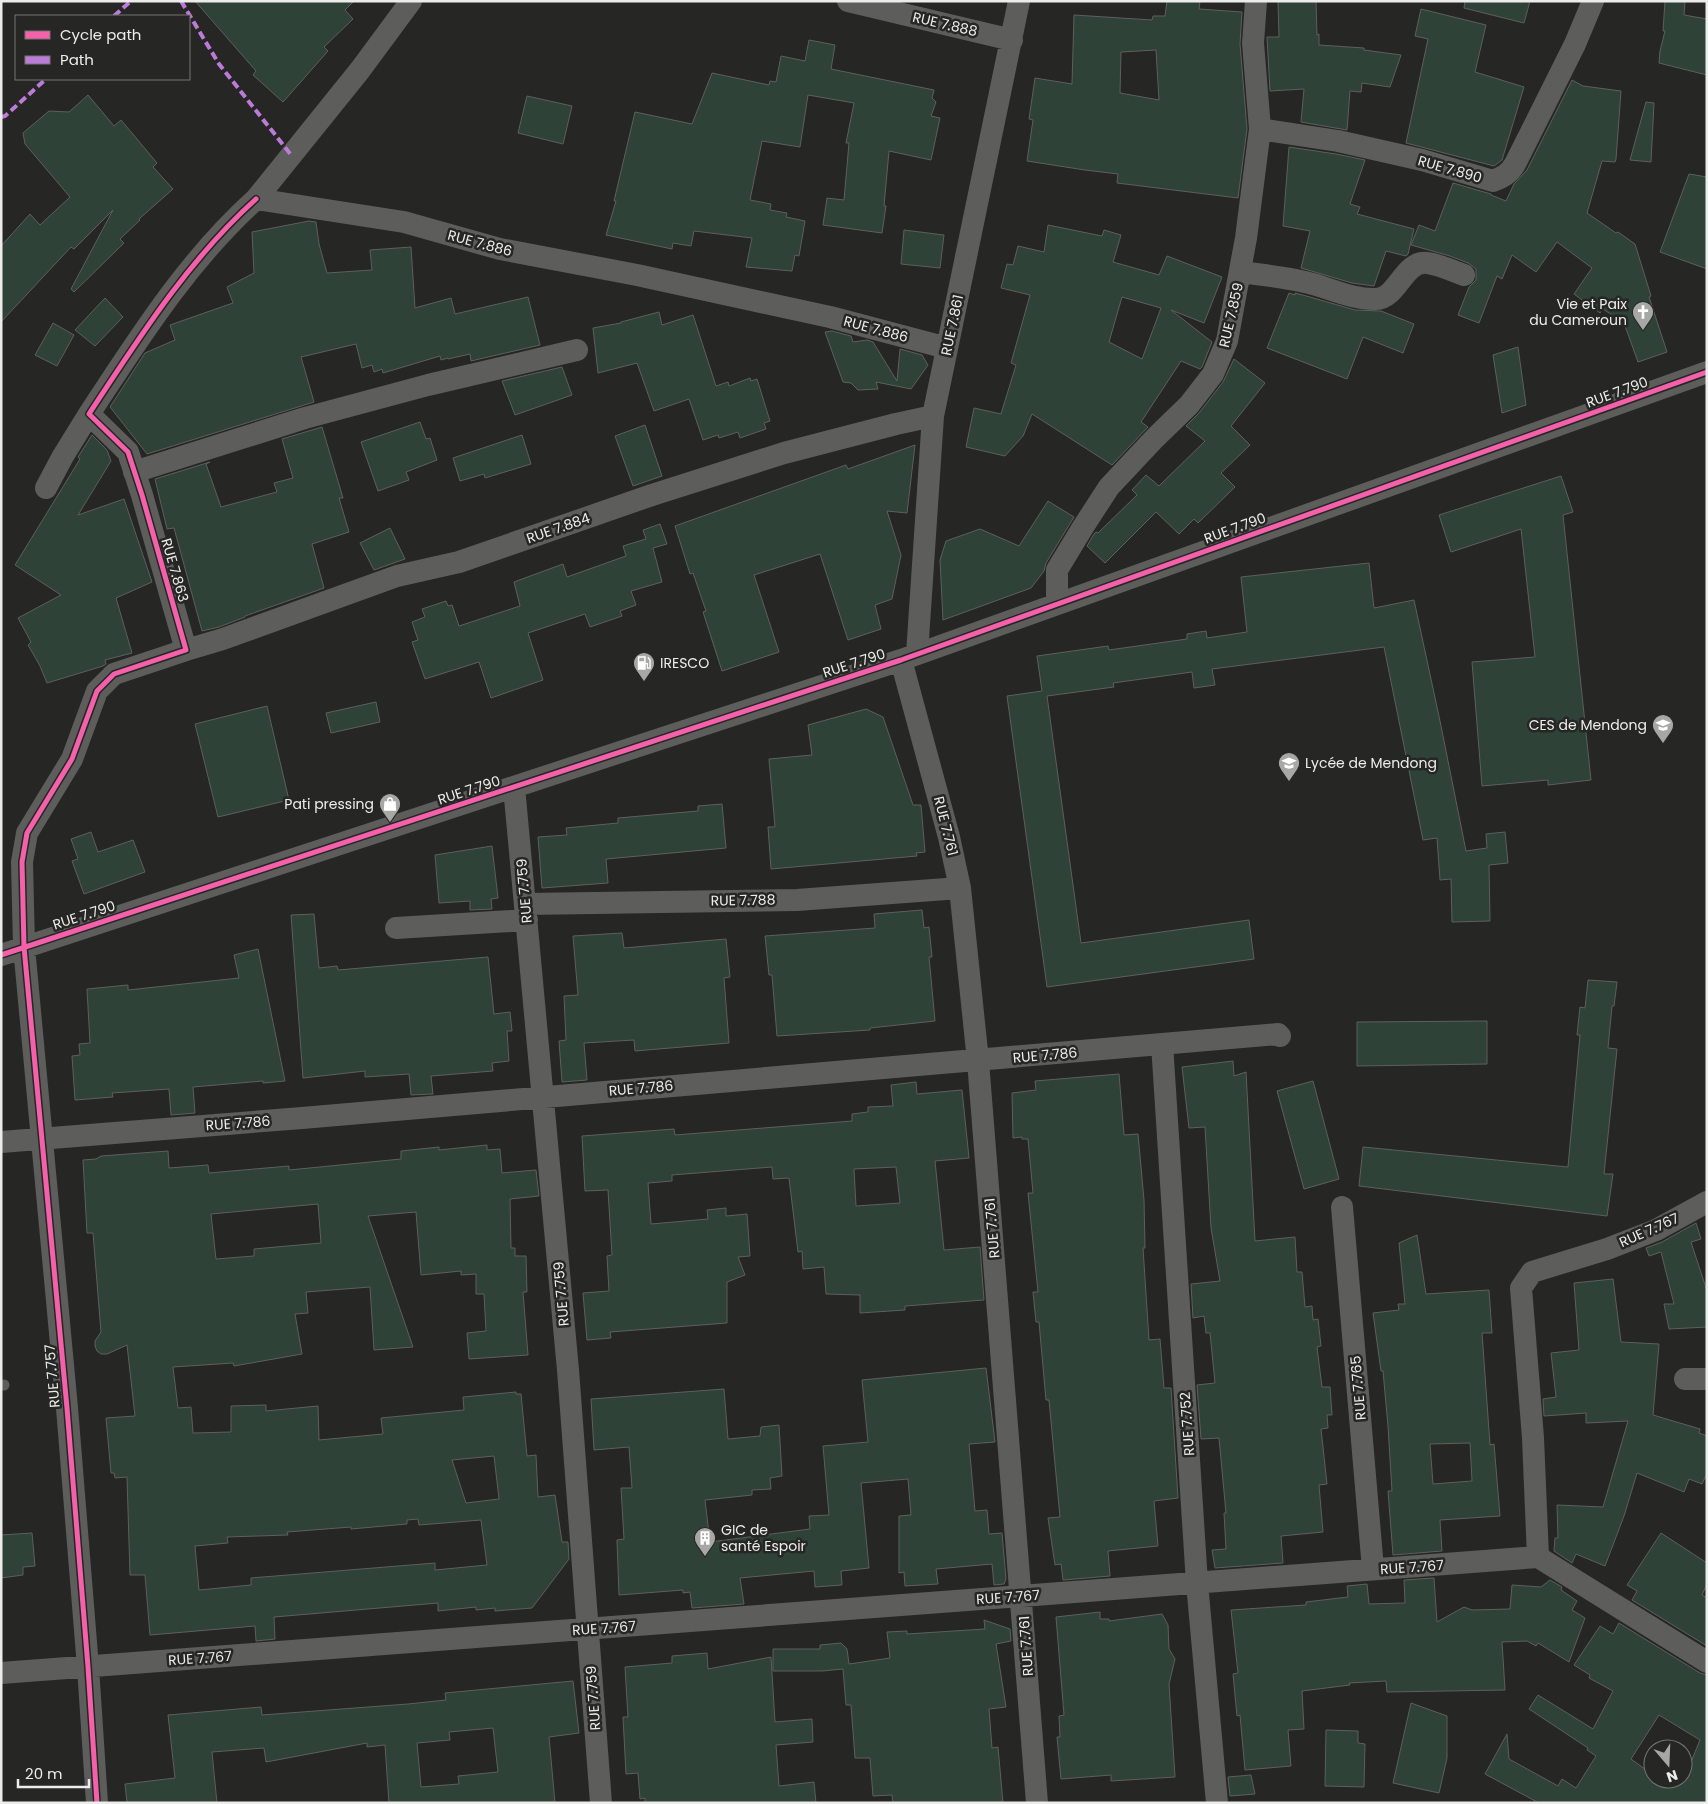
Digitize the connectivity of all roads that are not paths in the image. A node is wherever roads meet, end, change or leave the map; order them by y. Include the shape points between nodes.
1 (411, 1) edge
2 (848, 1) edge
3 (1019, 1) edge
4 (1256, 1) edge
5 (1593, 1) edge
6 (1012, 40) junction
7 (1260, 129) junction
8 (256, 199) junction
9 (1241, 272) junction
10 (1464, 275) dead end
11 (948, 348) junction
12 (577, 350) dead end
13 (1707, 372) edge
14 (89, 414) junction
15 (933, 416) junction
16 (134, 472) junction
17 (46, 488) dead end
18 (1057, 603) junction
19 (186, 650) junction
20 (909, 657) junction
21 (514, 786) junction
22 (960, 888) junction
23 (526, 912) junction
24 (396, 928) dead end
25 (24, 947) junction
26 (1, 955) edge
27 (1280, 1036) dead end
28 (1162, 1044) junction
29 (978, 1061) junction
30 (543, 1097) junction
31 (41, 1138) junction
32 (1, 1142) edge
33 (1707, 1202) edge
34 (1342, 1207) dead end
35 (1685, 1379) dead end
36 (1707, 1379) edge
37 (1538, 1557) junction
38 (1373, 1569) junction
39 (1197, 1582) junction
40 (1022, 1596) junction
41 (588, 1629) junction
42 (1707, 1662) edge
43 (88, 1667) junction
44 (1, 1673) edge
45 (97, 1803) edge
46 (601, 1803) edge
47 (1037, 1803) edge
48 (1217, 1803) edge

1 - 8 street
2 - 6 street, RUE 7.888
3 - 6 street, RUE 7.861
4 - 7 street, RUE 7.859 via 1253,43
5 - 7 street, RUE 7.890 via 1515,164 1502,178 1492,181 1422,160 1338,141
6 - 11 street, RUE 7.861
7 - 9 street, RUE 7.859
8 - 11 street, RUE 7.886 via 404,222 500,249 830,317
8 - 14 street via 229,223 188,270
9 - 10 street via 1305,282 1367,299 1380,299 1390,294 1404,274 1425,262
9 - 18 street, RUE 7.859 via 1227,340 1213,374 1189,405 1109,488 1057,570
11 - 15 street, RUE 7.861
12 - 16 street via 305,418
13 - 18 street, RUE 7.790
14 - 16 street, RUE 7.863 via 128,452
14 - 17 street
15 - 19 street, RUE 7.884 via 784,453 459,562 397,576
15 - 20 street, RUE 7.861
16 - 19 street, RUE 7.863
18 - 20 street, RUE 7.790
19 - 25 street via 114,674 96,691 72,759 27,833 22,862
20 - 21 street, RUE 7.790
20 - 22 street, RUE 7.761
21 - 23 street, RUE 7.759
21 - 25 street, RUE 7.790
22 - 23 street, RUE 7.788 via 797,900
22 - 29 street, RUE 7.761
23 - 24 street, RUE 7.788
23 - 30 street, RUE 7.759
25 - 26 street, RUE 7.790
25 - 31 street, RUE 7.757
27 - 28 street, RUE 7.786
28 - 29 street, RUE 7.786
28 - 39 street, RUE 7.752
29 - 30 street, RUE 7.786
29 - 40 street, RUE 7.761
30 - 31 street, RUE 7.786
30 - 41 street, RUE 7.759
31 - 32 street, RUE 7.786
31 - 43 street, RUE 7.757
33 - 37 street, RUE 7.767 via 1656,1230 1532,1272 1521,1288 1533,1438
34 - 38 street, RUE 7.765
35 - 36 street
37 - 38 street, RUE 7.767
37 - 42 street
38 - 39 street, RUE 7.767
39 - 40 street, RUE 7.767
39 - 48 street, RUE 7.752
40 - 41 street, RUE 7.767
40 - 47 street, RUE 7.761
41 - 43 street, RUE 7.767
41 - 46 street, RUE 7.759
43 - 44 street, RUE 7.767
43 - 45 street, RUE 7.757

